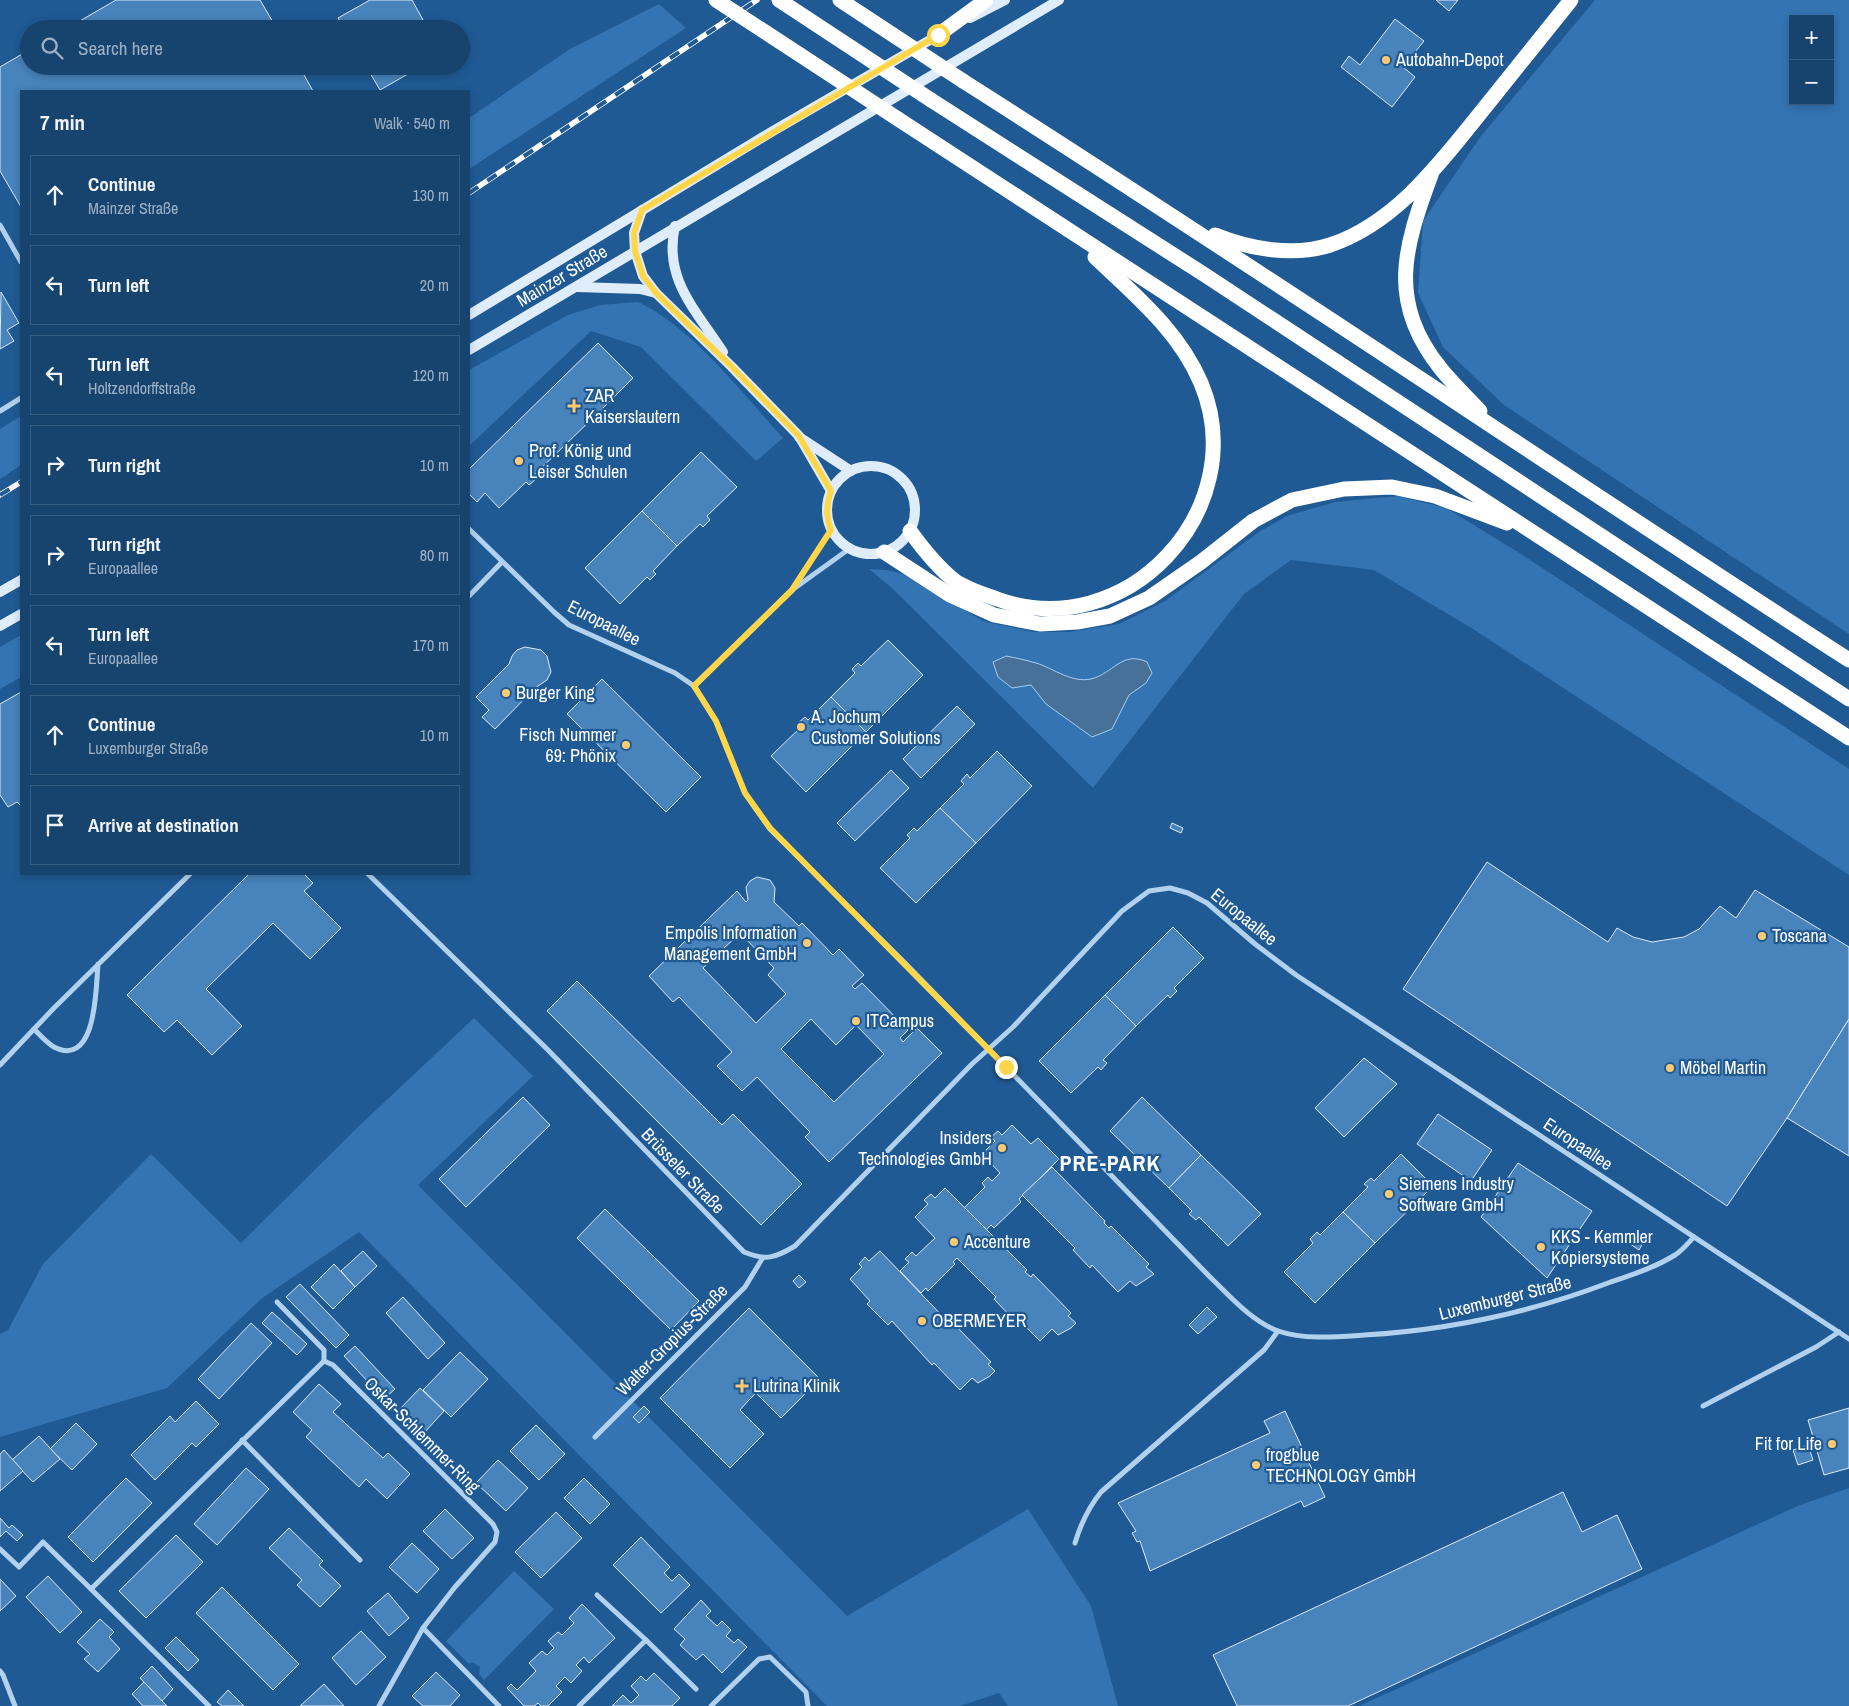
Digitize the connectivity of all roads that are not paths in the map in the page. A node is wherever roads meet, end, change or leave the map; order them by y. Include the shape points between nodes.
1 (716, 0) edge
2 (779, 0) edge
3 (840, 0) edge
4 (986, 0) edge
5 (1005, 0) edge
6 (1059, 0) edge
7 (1571, 0) edge
8 (938, 35) junction
9 (1432, 172) junction
10 (642, 210) junction
11 (0, 225) edge
12 (1188, 225) junction
13 (675, 226) junction
14 (1067, 230) junction
15 (635, 251) junction
16 (20, 260) edge
17 (576, 287) junction
18 (656, 293) junction
19 (470, 313) edge
20 (470, 349) edge
21 (731, 366) junction
22 (20, 399) edge
23 (0, 411) edge
24 (1496, 429) junction
25 (799, 436) junction
26 (850, 471) junction
27 (831, 491) junction
28 (470, 530) edge
29 (831, 530) junction
30 (910, 531) junction
31 (1540, 536) junction
32 (849, 549) junction
33 (884, 552) junction
34 (502, 562) junction
35 (20, 581) edge
36 (792, 590) junction
37 (0, 592) edge
38 (470, 595) edge
39 (20, 615) edge
40 (0, 626) edge
41 (1849, 660) edge
42 (694, 686) junction
43 (1849, 699) edge
44 (1849, 738) edge
45 (189, 875) edge
46 (369, 875) edge
47 (98, 964) junction
48 (34, 1029) junction
49 (989, 1049) junction
50 (0, 1065) edge
51 (1694, 1237) junction
52 (762, 1259) junction
53 (277, 1302) dead end
54 (1278, 1331) junction
55 (1839, 1332) junction
56 (1849, 1338) edge
57 (324, 1361) junction
58 (1702, 1406) dead end
59 (595, 1436) dead end
60 (242, 1440) junction
61 (1075, 1543) dead end
62 (0, 1549) edge
63 (360, 1560) dead end
64 (91, 1589) junction
65 (597, 1595) dead end
66 (423, 1628) junction
67 (646, 1640) junction
68 (0, 1671) edge
69 (696, 1689) dead end
70 (15, 1706) edge
71 (209, 1706) edge
72 (379, 1706) edge
73 (499, 1706) edge
74 (579, 1706) edge
75 (712, 1706) edge
76 (808, 1706) edge

1 - 14 highway, bridge
2 - 43 highway, bridge
3 - 12 highway, bridge
4 - 8 highway
5 - 8 main road, Mainzer Straße
6 - 13 main road, Mainzer Straße
7 - 9 highway
8 - 10 main road, Mainzer Straße
9 - 12 highway via 1374,222 1345,239 1320,248 1258,248 1231,242
9 - 24 highway via 1406,256 1405,292 1421,340 1441,369
10 - 15 main road via 634,233
10 - 19 main road, Mainzer Straße
11 - 16 street
12 - 24 highway
13 - 15 main road, Mainzer Straße
13 - 21 main road via 671,251 679,286
14 - 30 highway via 1166,326 1186,354 1201,384 1210,412 1213,440 1211,468 1197,512 1171,554 1148,575 1110,597 1062,608 1042,609 1010,604 956,582
14 - 31 highway
15 - 17 main road, Mainzer Straße
15 - 18 main road via 643,276
17 - 18 main road
17 - 20 main road, Mainzer Straße
18 - 21 main road
21 - 25 main road
22 - 23 street
24 - 41 highway
25 - 26 main road
25 - 27 main road
26 - 27 main road
26 - 30 main road via 864,466 879,467 904,481 915,505
27 - 29 main road via 827,504
28 - 34 street, Europaallee
29 - 32 main road
29 - 36 street
30 - 33 main road via 899,544
31 - 33 highway via 1435,496 1392,487 1344,489 1292,500 1253,521 1149,598 1110,616 1040,624 994,615 950,596
31 - 44 highway
32 - 33 main road via 872,554
32 - 36 street
34 - 38 street
34 - 42 street, Europaallee via 569,625
35 - 37 main road
36 - 42 street
39 - 40 main road
42 - 49 street, Europaallee via 716,721 745,793 770,828
45 - 47 street
46 - 52 street, Brüsseler Straße via 548,1050 744,1252
47 - 48 street
47 - 48 street via 92,1022 88,1036 79,1047 68,1050 55,1047
48 - 50 street
49 - 51 street, Europaallee via 1136,899 1148,891 1170,888 1208,903 1296,975
49 - 52 street via 795,1246 782,1254
49 - 54 street, Luxemburger Straße via 1210,1277 1258,1321
51 - 54 street, Luxemburger Straße via 1677,1254 1657,1265 1580,1294 1470,1324 1353,1336 1302,1336
51 - 55 street, Europaallee
52 - 59 street, Walter-Gropius-Straße via 745,1287
53 - 57 street, Oskar-Schlemmer-Ring via 324,1350
54 - 61 street via 1264,1350 1101,1492 1081,1523
55 - 56 street, Europaallee
55 - 58 street
57 - 60 street
57 - 66 street, Oskar-Schlemmer-Ring via 333,1365 493,1524 497,1532 495,1542
60 - 63 street
60 - 64 street
62 - 64 street via 18,1567 44,1542
64 - 71 street
65 - 67 street
66 - 72 street
66 - 73 street
67 - 69 street
67 - 74 street
68 - 70 street
75 - 76 street via 759,1659 770,1657 806,1692

